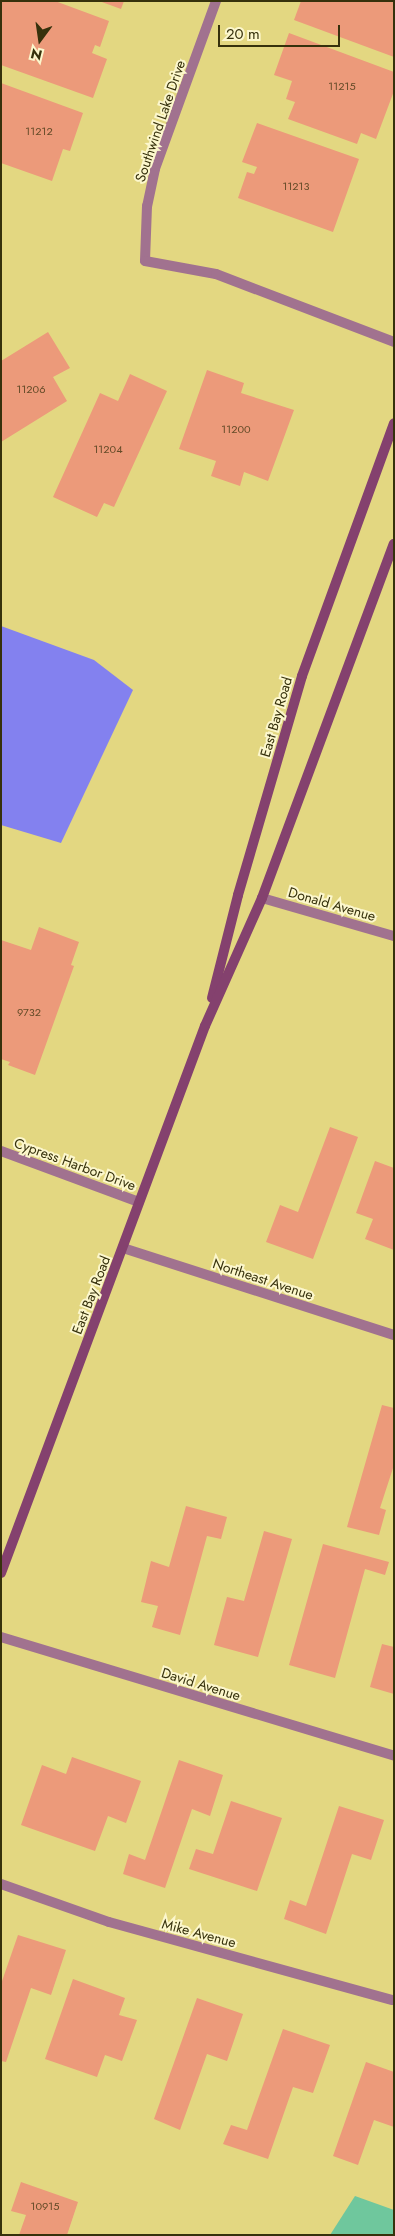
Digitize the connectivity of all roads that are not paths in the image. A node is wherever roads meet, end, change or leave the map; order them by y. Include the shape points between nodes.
1 (216, 1) edge
2 (394, 342) edge
3 (394, 423) edge
4 (394, 544) edge
5 (262, 898) junction
6 (394, 936) edge
7 (205, 1026) junction
8 (1, 1152) edge
9 (139, 1202) junction
10 (123, 1248) junction
11 (394, 1335) edge
12 (1, 1573) edge
13 (1, 1638) edge
14 (394, 1756) edge
15 (1, 1884) edge
16 (392, 2000) dead end

1 - 2 street, Southwind Lake Drive via 155,168 147,206 145,261 216,274
3 - 7 street, East Bay Road via 302,676 238,894
4 - 5 street, East Bay Road
5 - 6 street, Donald Avenue
5 - 7 street, East Bay Road
7 - 9 street, East Bay Road
8 - 9 street, Cypress Harbor Drive
9 - 10 street, East Bay Road
10 - 11 street, Northeast Avenue
10 - 12 street, East Bay Road
13 - 14 street, David Avenue
15 - 16 street, Mike Avenue via 109,1922

